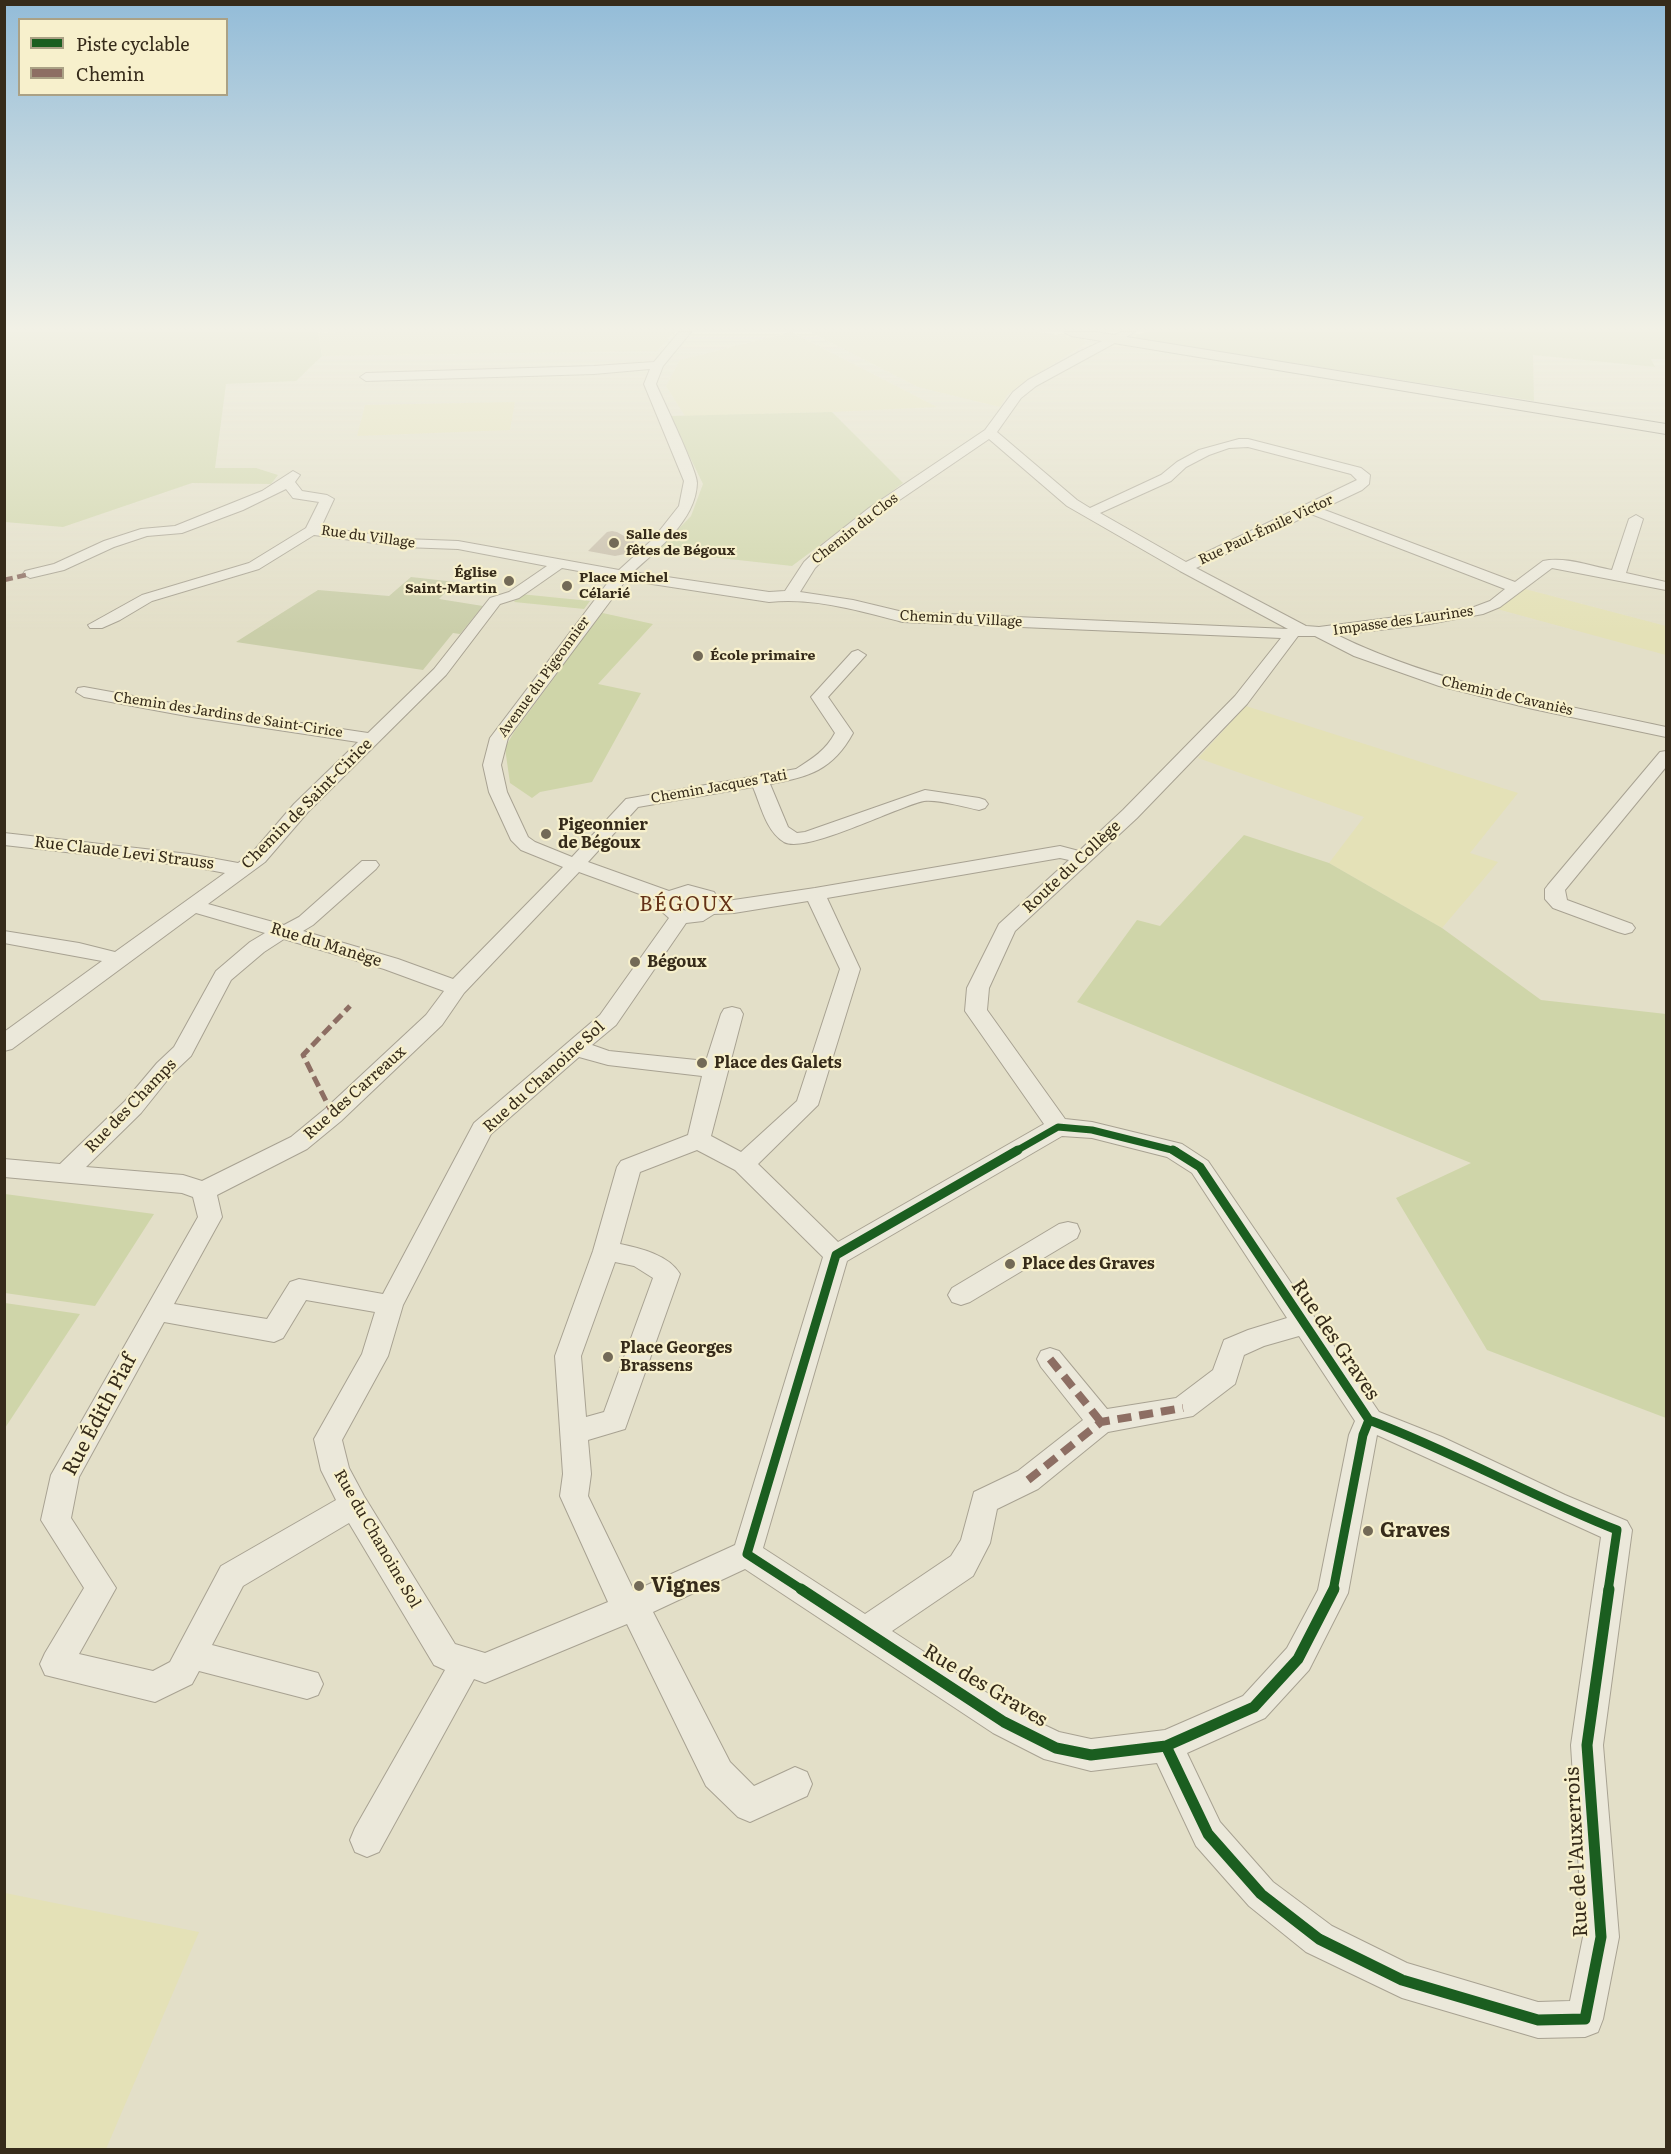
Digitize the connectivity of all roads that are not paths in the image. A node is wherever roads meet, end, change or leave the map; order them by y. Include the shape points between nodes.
1 (671, 433) edge
2 (990, 433) joint
3 (1311, 508) junction
4 (1089, 513) junction
5 (1636, 519) dead end
6 (312, 530) junction
7 (559, 564) junction
8 (1185, 568) junction
9 (30, 574) dead end
10 (623, 574) junction
11 (1618, 575) junction
12 (1666, 585) edge
13 (1516, 588) junction
14 (790, 595) junction
15 (96, 625) dead end
16 (1303, 632) junction
17 (858, 655) dead end
18 (84, 692) dead end
19 (1666, 732) edge
20 (372, 739) junction
21 (1666, 756) edge
22 (760, 781) junction
23 (979, 804) dead end
24 (4, 839) edge
25 (1083, 858) junction
26 (574, 864) junction
27 (369, 865) dead end
28 (242, 870) junction
29 (815, 894) junction
30 (195, 906) junction
31 (675, 907) junction
32 (1625, 928) dead end
33 (285, 932) junction
34 (4, 937) edge
35 (119, 959) junction
36 (457, 988) junction
37 (732, 1014) dead end
38 (4, 1044) edge
39 (576, 1048) junction
40 (715, 1070) junction
41 (1058, 1127) junction
42 (698, 1140) junction
43 (743, 1164) junction
44 (4, 1168) edge
45 (67, 1172) junction
46 (204, 1191) junction
47 (1068, 1231) dead end
48 (606, 1251) junction
49 (836, 1255) junction
50 (961, 1295) dead end
51 (390, 1305) junction
52 (157, 1311) junction
53 (1304, 1324) junction
54 (1050, 1359) dead end
55 (1369, 1420) junction
56 (1101, 1422) junction
57 (574, 1432) junction
58 (354, 1505) junction
59 (747, 1554) junction
60 (630, 1608) junction
61 (865, 1631) junction
62 (190, 1654) junction
63 (467, 1662) junction
64 (307, 1684) dead end
65 (1166, 1746) junction
66 (795, 1784) dead end
67 (367, 1840) dead end

1 - 10 street, Avenue du Pigeonnier via 691,481 686,506 658,542
2 - 4 street, Chemin de Cavaniès
2 - 14 street, Chemin du Clos via 833,543 809,565
3 - 4 street, Rue Paul-Émile Victor via 1358,487 1364,476 1230,442 1174,468 1166,478
3 - 8 street, Rue Paul-Émile Victor
3 - 13 street
4 - 8 street, Chemin de Cavaniès
5 - 11 street
6 - 7 street, Rue du Village via 404,543 458,545
6 - 9 street via 327,499 298,495 290,478 238,507 177,530 146,532 59,567
6 - 15 street, Rue du Village via 254,566 147,598
7 - 10 street, Rue du Village
7 - 20 street, Chemin de Saint-Cirice via 514,594 495,601 440,672
8 - 16 street, Chemin de Cavaniès
10 - 14 street, Chemin du Village via 769,597
10 - 26 street, Avenue du Pigeonnier via 499,738 492,765 498,792 520,840
11 - 12 street, Impasse des Laurines
11 - 13 street, Impasse des Laurines via 1548,564
13 - 16 street, Impasse des Laurines via 1478,611
14 - 16 street, Chemin du Village via 903,617
16 - 19 street, Chemin de Cavaniès via 1420,676 1496,697
16 - 25 street, Route du Collège via 1290,638 1241,700
17 - 22 street, Chemin Jacques Tati via 819,697 844,734 833,752 801,773
18 - 20 street, Chemin des Jardins de Saint-Cirice
20 - 28 street, Chemin de Saint-Cirice
21 - 32 street via 1555,889 1555,899 1560,904
22 - 23 street via 780,830 793,839 925,795
22 - 26 street, Chemin Jacques Tati via 632,802
24 - 28 street, Rue Claude Levi Strauss via 189,860
25 - 29 street via 1060,852
25 - 41 street, Route du Collège via 1006,928 978,988 976,1011
26 - 31 street, Avenue du Pigeonnier
26 - 36 street, Rue des Carreaux
27 - 33 street, Rue des Champs via 306,921
28 - 30 street, Chemin de Saint-Cirice
29 - 31 street via 709,908 706,896 698,892 678,893
29 - 43 street via 850,969 807,1105
30 - 33 street, Rue du Manège
30 - 35 street, Chemin de Saint-Cirice
31 - 39 street, Rue du Chanoine Sol via 608,1020
33 - 36 street, Rue du Manège
33 - 45 street, Rue des Champs via 257,947 223,976 183,1051
34 - 35 street
35 - 38 street, Chemin de Saint-Cirice
36 - 46 street, Rue des Carreaux via 434,1020 299,1143
37 - 40 street
39 - 40 street via 608,1058
39 - 51 street, Rue du Chanoine Sol via 482,1129
40 - 42 street
41 - 49 street
41 - 53 street, Rue des Graves via 1092,1130 1174,1150 1200,1167
42 - 43 street
42 - 48 street via 629,1167
43 - 49 street
44 - 45 street
45 - 46 street via 183,1184
46 - 52 street via 210,1217
47 - 50 street
48 - 57 street via 568,1356
48 - 57 street via 640,1258 667,1274 615,1421
49 - 59 street
51 - 52 street via 299,1289 274,1331
51 - 58 street, Rue du Chanoine Sol via 375,1356 328,1439 335,1470
52 - 62 street, Rue Édith Piaf via 65,1475 56,1520 101,1588 56,1664 155,1687 180,1673
53 - 55 street, Rue des Graves
53 - 56 street via 1257,1336 1233,1348 1225,1376 1183,1408
54 - 56 street
55 - 65 street, Rue des Graves via 1363,1434 1333,1593 1298,1659 1254,1707
55 - 65 street, Rue de l'Auxerrois via 1410,1434 1575,1515 1617,1530 1587,1745 1600,1936 1586,2019 1538,2020 1402,1980 1319,1939 1261,1894 1208,1834
56 - 61 street via 1028,1480 984,1501 975,1543 962,1566
57 - 60 street via 574,1496
58 - 62 street, Rue Édith Piaf via 232,1576
58 - 63 street, Rue du Chanoine Sol via 445,1655
59 - 60 street, Rue du Chanoine Sol
59 - 61 street, Rue des Graves
60 - 63 street, Rue du Chanoine Sol via 485,1668
60 - 66 street via 718,1774 750,1805
61 - 65 street, Rue des Graves via 1004,1722 1056,1748 1090,1755
62 - 64 street
63 - 67 street

